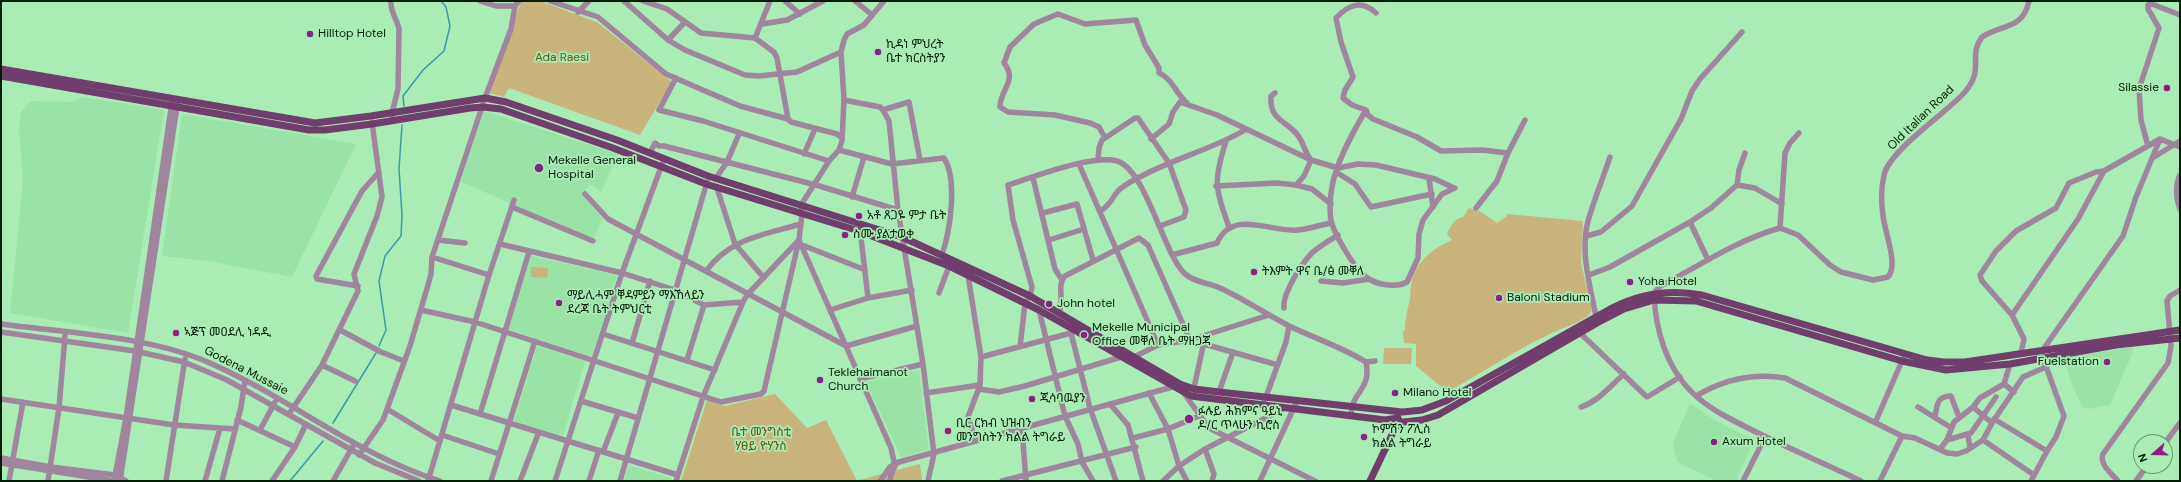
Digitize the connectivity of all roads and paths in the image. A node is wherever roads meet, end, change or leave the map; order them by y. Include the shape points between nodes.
1 (391, 1) edge
2 (480, 1) edge
3 (519, 1) edge
4 (550, 1) edge
5 (589, 1) edge
6 (624, 1) edge
7 (643, 1) edge
8 (770, 1) edge
9 (785, 1) edge
10 (823, 1) edge
11 (855, 1) edge
12 (884, 1) edge
13 (2029, 1) edge
14 (515, 6) junction
15 (578, 12) junction
16 (1376, 13) dead end
17 (800, 14) junction
18 (2180, 15) edge
19 (872, 16) junction
20 (685, 22) junction
21 (762, 24) junction
22 (1742, 32) dead end
23 (755, 38) junction
24 (668, 40) junction
25 (841, 52) junction
26 (1, 69) edge
27 (779, 74) junction
28 (1, 76) edge
29 (676, 78) junction
30 (108, 92) junction
31 (1274, 93) dead end
32 (485, 98) junction
33 (844, 100) junction
34 (175, 103) junction
35 (1187, 103) junction
36 (483, 107) junction
37 (225, 109) junction
38 (884, 110) junction
39 (1366, 110) junction
40 (223, 117) junction
41 (393, 117) junction
42 (788, 119) junction
43 (372, 120) junction
44 (1525, 120) dead end
45 (815, 129) junction
46 (1246, 130) junction
47 (1799, 133) dead end
48 (739, 134) junction
49 (841, 137) junction
50 (1105, 138) junction
51 (1152, 139) junction
52 (2160, 139) junction
53 (1226, 141) junction
54 (2179, 144) edge
55 (2148, 146) junction
56 (635, 147) junction
57 (839, 150) junction
58 (650, 153) junction
59 (1508, 153) junction
60 (1745, 153) dead end
61 (804, 154) junction
62 (632, 155) junction
63 (864, 157) junction
64 (1610, 157) dead end
65 (2154, 157) junction
66 (664, 159) junction
67 (920, 160) junction
68 (1098, 160) junction
69 (1311, 160) junction
70 (829, 161) junction
71 (727, 162) junction
72 (1169, 163) junction
73 (892, 164) junction
74 (1079, 164) junction
75 (661, 167) junction
76 (1337, 170) junction
77 (2104, 171) junction
78 (378, 172) junction
79 (2180, 175) edge
80 (708, 176) junction
81 (716, 178) junction
82 (1033, 178) junction
83 (1429, 178) junction
84 (1135, 179) junction
85 (706, 184) junction
86 (1296, 184) junction
87 (816, 185) junction
88 (1737, 185) junction
89 (1216, 186) junction
90 (717, 188) junction
91 (585, 194) dead end
92 (1432, 194) junction
93 (852, 197) junction
94 (514, 200) dead end
95 (1331, 204) junction
96 (1782, 204) junction
97 (801, 205) junction
98 (512, 207) junction
99 (1433, 207) junction
100 (1476, 208) dead end
101 (2180, 209) edge
102 (898, 210) junction
103 (1100, 212) junction
104 (1043, 213) junction
105 (802, 214) junction
106 (1690, 222) junction
107 (1332, 223) junction
108 (801, 224) junction
109 (861, 224) junction
110 (1160, 226) junction
111 (1229, 228) junction
112 (1780, 228) junction
113 (1084, 229) junction
114 (859, 231) junction
115 (635, 234) junction
116 (1338, 235) junction
117 (1586, 236) junction
118 (902, 237) junction
119 (438, 240) junction
120 (1049, 240) junction
121 (593, 241) dead end
122 (465, 243) dead end
123 (800, 243) junction
124 (500, 244) junction
125 (735, 244) junction
126 (905, 248) junction
127 (1116, 249) junction
128 (530, 252) junction
129 (942, 255) junction
130 (1172, 255) junction
131 (432, 257) junction
132 (684, 259) junction
133 (1093, 260) junction
134 (1708, 260) junction
135 (949, 266) junction
136 (863, 269) junction
137 (706, 271) junction
138 (622, 273) junction
139 (489, 275) junction
140 (968, 275) junction
141 (1588, 275) junction
142 (764, 278) junction
143 (1370, 279) junction
144 (1062, 280) junction
145 (650, 281) junction
146 (1321, 281) dead end
147 (358, 286) junction
148 (675, 290) junction
149 (912, 290) junction
150 (2180, 290) edge
151 (939, 293) dead end
152 (747, 295) junction
153 (1030, 296) junction
154 (1654, 296) junction
155 (868, 298) junction
156 (742, 302) junction
157 (1025, 303) junction
158 (704, 305) junction
159 (1284, 308) dead end
160 (421, 310) junction
161 (830, 310) junction
162 (1039, 310) junction
163 (782, 312) junction
164 (1059, 312) junction
165 (1269, 315) junction
166 (2012, 315) junction
167 (1596, 316) junction
168 (475, 322) junction
169 (1, 324) edge
170 (917, 326) junction
171 (1289, 326) junction
172 (1074, 328) junction
173 (340, 330) junction
174 (2180, 330) edge
175 (1, 332) edge
176 (66, 332) junction
177 (505, 332) junction
178 (1580, 333) junction
179 (603, 334) junction
180 (1205, 335) junction
181 (2170, 336) junction
182 (2180, 338) edge
183 (65, 340) junction
184 (1045, 340) junction
185 (1190, 340) junction
186 (535, 341) junction
187 (139, 343) junction
188 (632, 343) junction
189 (1204, 344) junction
190 (1158, 345) junction
191 (846, 346) junction
192 (1020, 348) junction
193 (137, 351) junction
194 (658, 351) junction
195 (1233, 352) junction
196 (186, 354) junction
197 (1905, 354) junction
198 (2021, 354) junction
199 (2042, 355) junction
200 (981, 357) junction
201 (1120, 357) junction
202 (1134, 357) junction
203 (687, 360) junction
204 (404, 361) junction
205 (1902, 361) junction
206 (184, 362) junction
207 (594, 362) junction
208 (1366, 362) junction
209 (923, 364) junction
210 (2010, 364) junction
211 (322, 365) junction
212 (1278, 365) junction
213 (2046, 367) junction
214 (1081, 369) junction
215 (715, 370) junction
216 (1368, 374) junction
217 (1624, 374) junction
218 (1054, 376) junction
219 (1680, 377) junction
220 (860, 378) junction
221 (649, 380) junction
222 (245, 381) junction
223 (355, 381) dead end
224 (2004, 384) junction
225 (980, 387) junction
226 (1179, 387) junction
227 (243, 389) junction
228 (1193, 392) junction
229 (1219, 392) junction
230 (1989, 392) junction
231 (2014, 392) junction
232 (926, 393) junction
233 (1149, 393) junction
234 (1696, 396) junction
235 (703, 397) junction
236 (1996, 397) junction
237 (277, 398) junction
238 (1, 399) edge
239 (581, 401) junction
240 (1264, 401) junction
241 (23, 402) junction
242 (1110, 404) junction
243 (1296, 404) junction
244 (451, 405) junction
245 (274, 406) junction
246 (2004, 406) junction
247 (1581, 407) dead end
248 (1918, 407) dead end
249 (1973, 407) junction
250 (59, 408) junction
251 (293, 408) junction
252 (1090, 408) junction
253 (1285, 408) junction
254 (387, 409) junction
255 (1351, 411) junction
256 (618, 412) junction
257 (289, 414) junction
258 (480, 414) junction
259 (1984, 415) junction
260 (1065, 416) junction
261 (1199, 416) junction
262 (1935, 416) junction
263 (1959, 417) junction
264 (128, 418) junction
265 (638, 418) junction
266 (1402, 418) junction
267 (237, 420) junction
268 (1385, 420) junction
269 (1993, 421) junction
270 (1876, 423) junction
271 (2180, 423) edge
272 (306, 424) junction
273 (509, 424) junction
274 (174, 425) junction
275 (1950, 427) junction
276 (220, 428) junction
277 (235, 429) junction
278 (1022, 429) junction
279 (1168, 429) junction
280 (260, 430) junction
281 (1393, 430) junction
282 (538, 432) junction
283 (2172, 434) edge
284 (442, 435) junction
285 (1968, 435) junction
286 (1902, 436) junction
287 (1765, 437) junction
288 (1133, 438) junction
289 (1228, 438) junction
290 (1947, 440) junction
291 (1983, 440) junction
292 (440, 441) junction
293 (1389, 441) junction
294 (567, 442) junction
295 (976, 442) junction
296 (354, 443) junction
297 (295, 447) junction
298 (1136, 447) junction
299 (363, 448) junction
300 (1970, 448) junction
301 (1205, 449) junction
302 (1940, 449) junction
303 (351, 450) junction
304 (601, 451) junction
305 (2047, 451) junction
306 (499, 454) junction
307 (934, 454) junction
308 (1107, 454) junction
309 (359, 455) junction
310 (1, 458) edge
311 (1271, 459) junction
312 (626, 460) junction
313 (1082, 462) junction
314 (1, 463) edge
315 (14, 463) junction
316 (895, 465) junction
317 (1179, 466) junction
318 (51, 469) junction
319 (677, 478) edge
320 (1026, 478) edge
321 (2033, 478) edge
322 (116, 479) edge
323 (429, 479) edge
324 (1746, 480) edge
325 (9, 481) edge
326 (48, 481) edge
327 (126, 481) edge
328 (166, 481) edge
329 (205, 481) edge
330 (222, 481) edge
331 (272, 481) edge
332 (333, 481) edge
333 (419, 481) edge
334 (440, 481) edge
335 (490, 481) edge
336 (520, 481) edge
337 (555, 481) edge
338 (589, 481) edge
339 (620, 481) edge
340 (881, 481) edge
341 (889, 481) edge
342 (928, 481) edge
343 (1002, 481) edge
344 (1093, 481) edge
345 (1116, 481) edge
346 (1143, 481) edge
347 (1163, 481) edge
348 (1187, 481) edge
349 (1212, 481) edge
350 (1260, 481) edge
351 (1315, 481) edge
352 (1370, 481) edge
353 (1861, 481) edge
354 (1880, 481) edge
355 (2118, 481) edge

1 - 41 street via 392,12 399,29 398,89
2 - 14 street via 496,6
3 - 14 street
4 - 15 street
5 - 15 street
6 - 24 street
7 - 20 street via 667,10
8 - 21 street
9 - 17 street
10 - 17 street
11 - 19 street
12 - 19 street
13 - 112 street, Old Italian Road via 2025,14 2018,22 1982,37 1976,46 1977,66 1972,83 1889,164 1884,174 1882,192 1883,216 1892,264 1888,277 1873,280 1841,272 1798,235
14 - 32 street via 511,29
15 - 29 street via 602,20 666,74
16 - 39 street via 1370,7 1359,4 1350,6 1336,18 1353,77 1343,98 1352,105
17 - 21 street via 787,20
18 - 55 street via 2152,4 2148,5 2159,28 2139,91 2141,120
19 - 25 street via 864,25 847,34
20 - 23 street via 701,33
20 - 24 street
21 - 23 street
22 - 117 street via 1692,91 1681,119 1632,206 1601,232
23 - 27 street via 774,52
24 - 27 street via 685,50 745,75
25 - 27 street via 797,72
25 - 33 street
26 - 30 main road
27 - 42 street
28 - 30 main road
29 - 42 street via 740,106
29 - 48 street via 659,110
30 - 34 main road
31 - 69 street via 1270,104 1273,113 1299,137
32 - 36 street
32 - 41 main road
32 - 56 main road via 506,102
33 - 38 street
33 - 49 street
34 - 37 main road
34 - 40 main road
34 - 187 street
35 - 46 street
35 - 50 street via 1179,96 1167,76 1159,73 1136,20 1085,24 1060,14 1042,19 1007,50 1004,63 1010,77 1000,107 1008,112 1055,114 1097,125
35 - 51 street via 1180,102 1173,112 1170,124
36 - 41 main road
36 - 62 main road via 501,109
36 - 119 street
37 - 40 main road
37 - 43 main road via 315,123
38 - 67 street via 909,102
38 - 73 street via 889,122
39 - 59 street via 1373,119 1417,137 1441,151 1482,150
39 - 76 street
40 - 43 main road via 314,131
41 - 43 main road
42 - 45 street
43 - 78 street
44 - 59 street
45 - 49 street
45 - 61 street
46 - 53 street
46 - 69 street
47 - 96 street via 1785,153
48 - 61 street
48 - 71 street
49 - 57 street
50 - 51 street via 1137,118
50 - 68 street via 1100,143
51 - 72 street
52 - 54 street
52 - 55 street
52 - 65 street
53 - 72 street
53 - 89 street via 1218,165
54 - 65 street
55 - 77 street
56 - 58 main road
56 - 62 main road
57 - 63 street
57 - 70 street
58 - 66 main road
58 - 71 street via 654,143
59 - 100 street via 1497,181
60 - 88 street via 1738,170
61 - 70 street
62 - 75 main road
63 - 73 street
63 - 93 street
64 - 117 street via 1588,221
65 - 199 street via 2136,197 2123,236
66 - 75 street
66 - 80 main road
67 - 73 street
67 - 129 street via 944,158 951,178 947,238
68 - 74 street
68 - 84 street via 1124,164
69 - 76 street
69 - 86 street via 1304,176
70 - 87 street
71 - 81 street
71 - 87 street
72 - 84 street
72 - 110 street via 1186,214
73 - 102 street
74 - 82 street
74 - 103 street
75 - 85 main road
75 - 115 street
76 - 83 street via 1358,164 1376,165
76 - 92 street via 1355,184 1371,207
76 - 95 street via 1332,186
77 - 166 street via 2078,219
77 - 166 street via 2069,184 2056,208 2016,231 1996,251 1980,275 1982,281
78 - 147 street via 381,203 354,274
78 - 147 street via 360,194 316,276
79 - 101 street via 2177,194
80 - 81 main road
80 - 85 street
81 - 97 main road
82 - 104 street
82 - 153 street via 1008,185 1013,220 1031,282
83 - 92 street
83 - 99 street via 1455,188 1442,194
84 - 103 street via 1120,189 1108,207
84 - 110 street
85 - 90 main road
85 - 132 street
86 - 89 street
86 - 95 street via 1312,189
87 - 93 street
87 - 97 street
88 - 96 street via 1755,188
88 - 106 street
89 - 111 street
90 - 105 main road
90 - 125 street
91 - 115 street via 608,218
92 - 99 street
93 - 102 street
94 - 98 street
95 - 107 street
96 - 112 street
97 - 105 street
97 - 109 main road
98 - 121 street
98 - 124 street
99 - 143 street via 1421,225 1418,258 1407,282 1401,285 1382,284
102 - 118 street
103 - 127 street
104 - 113 street via 1077,204
104 - 120 street
105 - 108 street
105 - 114 main road
106 - 134 street
106 - 141 street via 1616,264
107 - 111 street via 1298,230 1256,224
107 - 116 street
108 - 123 street
108 - 125 street
109 - 114 street
109 - 118 main road
110 - 130 street
111 - 130 street via 1216,243
112 - 134 street via 1752,238
113 - 120 street
113 - 133 street
114 - 126 main road
114 - 136 street
115 - 132 street
115 - 138 street
116 - 143 street via 1360,272
116 - 159 street via 1311,254 1289,286 1283,300
117 - 141 street
118 - 126 street
118 - 129 main road
119 - 122 street
119 - 131 street
120 - 144 street via 1055,269
123 - 136 street
123 - 142 street
123 - 161 street
123 - 163 street
124 - 128 street
124 - 139 street
125 - 137 street via 722,253
125 - 142 street
126 - 135 main road
126 - 149 street
127 - 133 street
127 - 185 street via 1135,239 1145,241
127 - 190 street
128 - 138 street
128 - 177 street
129 - 153 main road
130 - 165 street via 1188,277 1220,288
131 - 139 street
131 - 160 street via 431,274
132 - 137 street
132 - 148 street
133 - 144 street
134 - 154 street via 1659,287
135 - 140 main road
135 - 151 street
136 - 155 street
137 - 152 street
138 - 145 street
138 - 179 street
139 - 168 street
140 - 157 main road
140 - 200 street
141 - 167 street
142 - 152 street
143 - 146 street via 1343,283
144 - 164 street via 1062,305
145 - 148 street
145 - 188 street
147 - 173 street
148 - 158 street
148 - 194 street
149 - 155 street
149 - 170 street
150 - 181 street via 2167,301
152 - 156 street
152 - 163 street
153 - 157 street
153 - 164 main road
154 - 167 main road via 1625,302
154 - 178 main road
154 - 197 main road via 1676,292 1702,296
154 - 205 main road via 1696,301
154 - 219 street via 1657,330
155 - 161 street
156 - 158 street
156 - 215 street
157 - 162 main road
157 - 192 street
158 - 203 street
160 - 168 street
160 - 204 street
161 - 191 street
162 - 172 main road
162 - 184 street
163 - 191 street
163 - 235 street via 763,393 724,402
164 - 172 main road
165 - 171 street
165 - 180 street
166 - 198 street via 2024,339
167 - 266 main road via 1446,401
168 - 177 street
168 - 244 street
169 - 176 street, Godena Mussaie
170 - 191 street
170 - 209 street
171 - 208 street
171 - 212 street
172 - 184 street
172 - 201 main road
172 - 202 main road
172 - 214 street
173 - 204 street
173 - 211 street
174 - 181 main road
175 - 183 street, Godena Mussaie
176 - 183 street
176 - 187 street, Godena Mussaie
177 - 186 street
177 - 258 street
178 - 217 street
178 - 266 main road via 1438,415 1422,420
179 - 188 street
179 - 207 street
180 - 185 street
180 - 189 street
181 - 182 main road
181 - 199 main road via 2098,344
181 - 355 street via 2171,356 2168,363 2103,454 2105,466
183 - 193 street, Godena Mussaie
183 - 250 street
184 - 192 street
184 - 218 street
185 - 190 street
186 - 207 street
186 - 273 street
187 - 193 street
187 - 196 street, Godena Mussaie
188 - 194 street
189 - 195 street
189 - 228 street
190 - 202 street
191 - 220 street
192 - 200 street
193 - 206 street, Godena Mussaie
193 - 264 street
194 - 203 street
194 - 221 street
195 - 212 street
195 - 229 street
196 - 206 street
196 - 222 street, Godena Mussaie
197 - 198 main road via 1954,363
197 - 205 street
198 - 199 main road
199 - 210 main road
199 - 213 street
200 - 225 street
201 - 214 street
201 - 226 main road
202 - 226 main road
203 - 215 street
204 - 254 street
205 - 210 main road via 1950,370
205 - 270 street
206 - 227 street, Godena Mussaie via 211,372
206 - 274 street
207 - 221 street
207 - 239 street
208 - 216 street
208 - 216 street via 1375,361
209 - 220 street
209 - 232 street
210 - 224 street
211 - 223 street
211 - 251 street
212 - 240 street
213 - 231 street via 2023,377
213 - 305 street via 2064,416
214 - 218 street
214 - 252 street
215 - 235 street
216 - 255 street via 1367,381
217 - 219 street via 1648,397
217 - 247 street via 1597,400
218 - 225 street via 999,392
218 - 260 street
219 - 234 street
220 - 316 street via 891,448
221 - 235 street
221 - 265 street
222 - 227 street
222 - 237 street, Godena Mussaie
224 - 230 street
224 - 231 street
225 - 232 street
225 - 295 street via 968,417
226 - 228 main road
226 - 233 street
226 - 261 street
227 - 245 street, Godena Mussaie
227 - 267 street
228 - 229 main road
228 - 240 main road
229 - 240 main road
230 - 236 street
230 - 249 street
231 - 246 street
232 - 307 street
233 - 242 street
233 - 279 street
234 - 270 street via 1716,385 1767,375 1785,378
234 - 287 street via 1720,414
235 - 319 street
236 - 246 street
236 - 259 street
237 - 245 street
237 - 251 street, Godena Mussaie
238 - 241 street
239 - 256 street
239 - 294 street
240 - 243 main road
240 - 253 main road
241 - 250 street
241 - 315 street
242 - 252 street
242 - 288 street via 1125,420
243 - 253 main road
243 - 255 main road
243 - 311 street
244 - 258 street
244 - 284 street
245 - 257 street, Godena Mussaie
245 - 280 street
246 - 269 street
248 - 262 street
249 - 259 street
249 - 263 street
250 - 264 street
250 - 318 street
251 - 257 street
251 - 296 street, Godena Mussaie
252 - 260 street
252 - 308 street
253 - 289 street
254 - 292 street
254 - 299 street via 383,420
255 - 266 main road
255 - 268 main road
256 - 265 street
256 - 304 street
257 - 272 street, Godena Mussaie
258 - 273 street
259 - 269 street
259 - 285 street via 1974,431
260 - 278 street
260 - 313 street via 1078,444
261 - 279 street
261 - 289 street via 1209,428
262 - 263 street via 1937,403 1942,398 1951,396
262 - 275 street
263 - 275 street
264 - 274 street
264 - 322 street
265 - 312 street
266 - 268 main road
266 - 281 main road
266 - 293 main road
267 - 277 street
267 - 280 street
268 - 281 main road via 1392,423
269 - 291 street
269 - 305 street
270 - 286 street
271 - 283 street
272 - 297 street
272 - 303 street, Godena Mussaie
273 - 282 street
273 - 306 street
274 - 276 street
274 - 328 street
275 - 290 street
276 - 277 street
276 - 329 street
277 - 330 street
278 - 295 street
278 - 320 street
279 - 288 street
279 - 317 street
280 - 297 street
281 - 293 main road
282 - 294 street
282 - 336 street
284 - 292 street
284 - 306 street
285 - 290 street
285 - 300 street
286 - 302 street
286 - 354 street
287 - 324 street
287 - 353 street
288 - 298 street
289 - 301 street
289 - 311 street
290 - 302 street
291 - 300 street
291 - 321 street
292 - 323 street
293 - 352 main road
294 - 304 street
294 - 337 street
295 - 307 street
296 - 299 street, Godena Mussaie
296 - 303 street
297 - 331 street
298 - 308 street
298 - 346 street
299 - 309 street
299 - 323 street, Godena Mussaie
300 - 302 street via 1952,454
301 - 317 street
301 - 349 street via 1214,474
303 - 309 street, Godena Mussaie
303 - 332 street
304 - 312 street
304 - 338 street
305 - 321 street
306 - 335 street
307 - 316 street
307 - 342 street
308 - 313 street
308 - 345 street
309 - 333 street, Godena Mussaie
310 - 315 street
311 - 350 street
311 - 351 street
312 - 319 street
312 - 339 street
313 - 320 street
313 - 344 street
314 - 315 street
315 - 318 street
315 - 325 street
316 - 340 street via 887,470
316 - 341 street
317 - 347 street
317 - 348 street
318 - 322 street
318 - 326 street
320 - 343 street
322 - 327 street
323 - 334 street, Godena Mussaie
340 - 341 street

